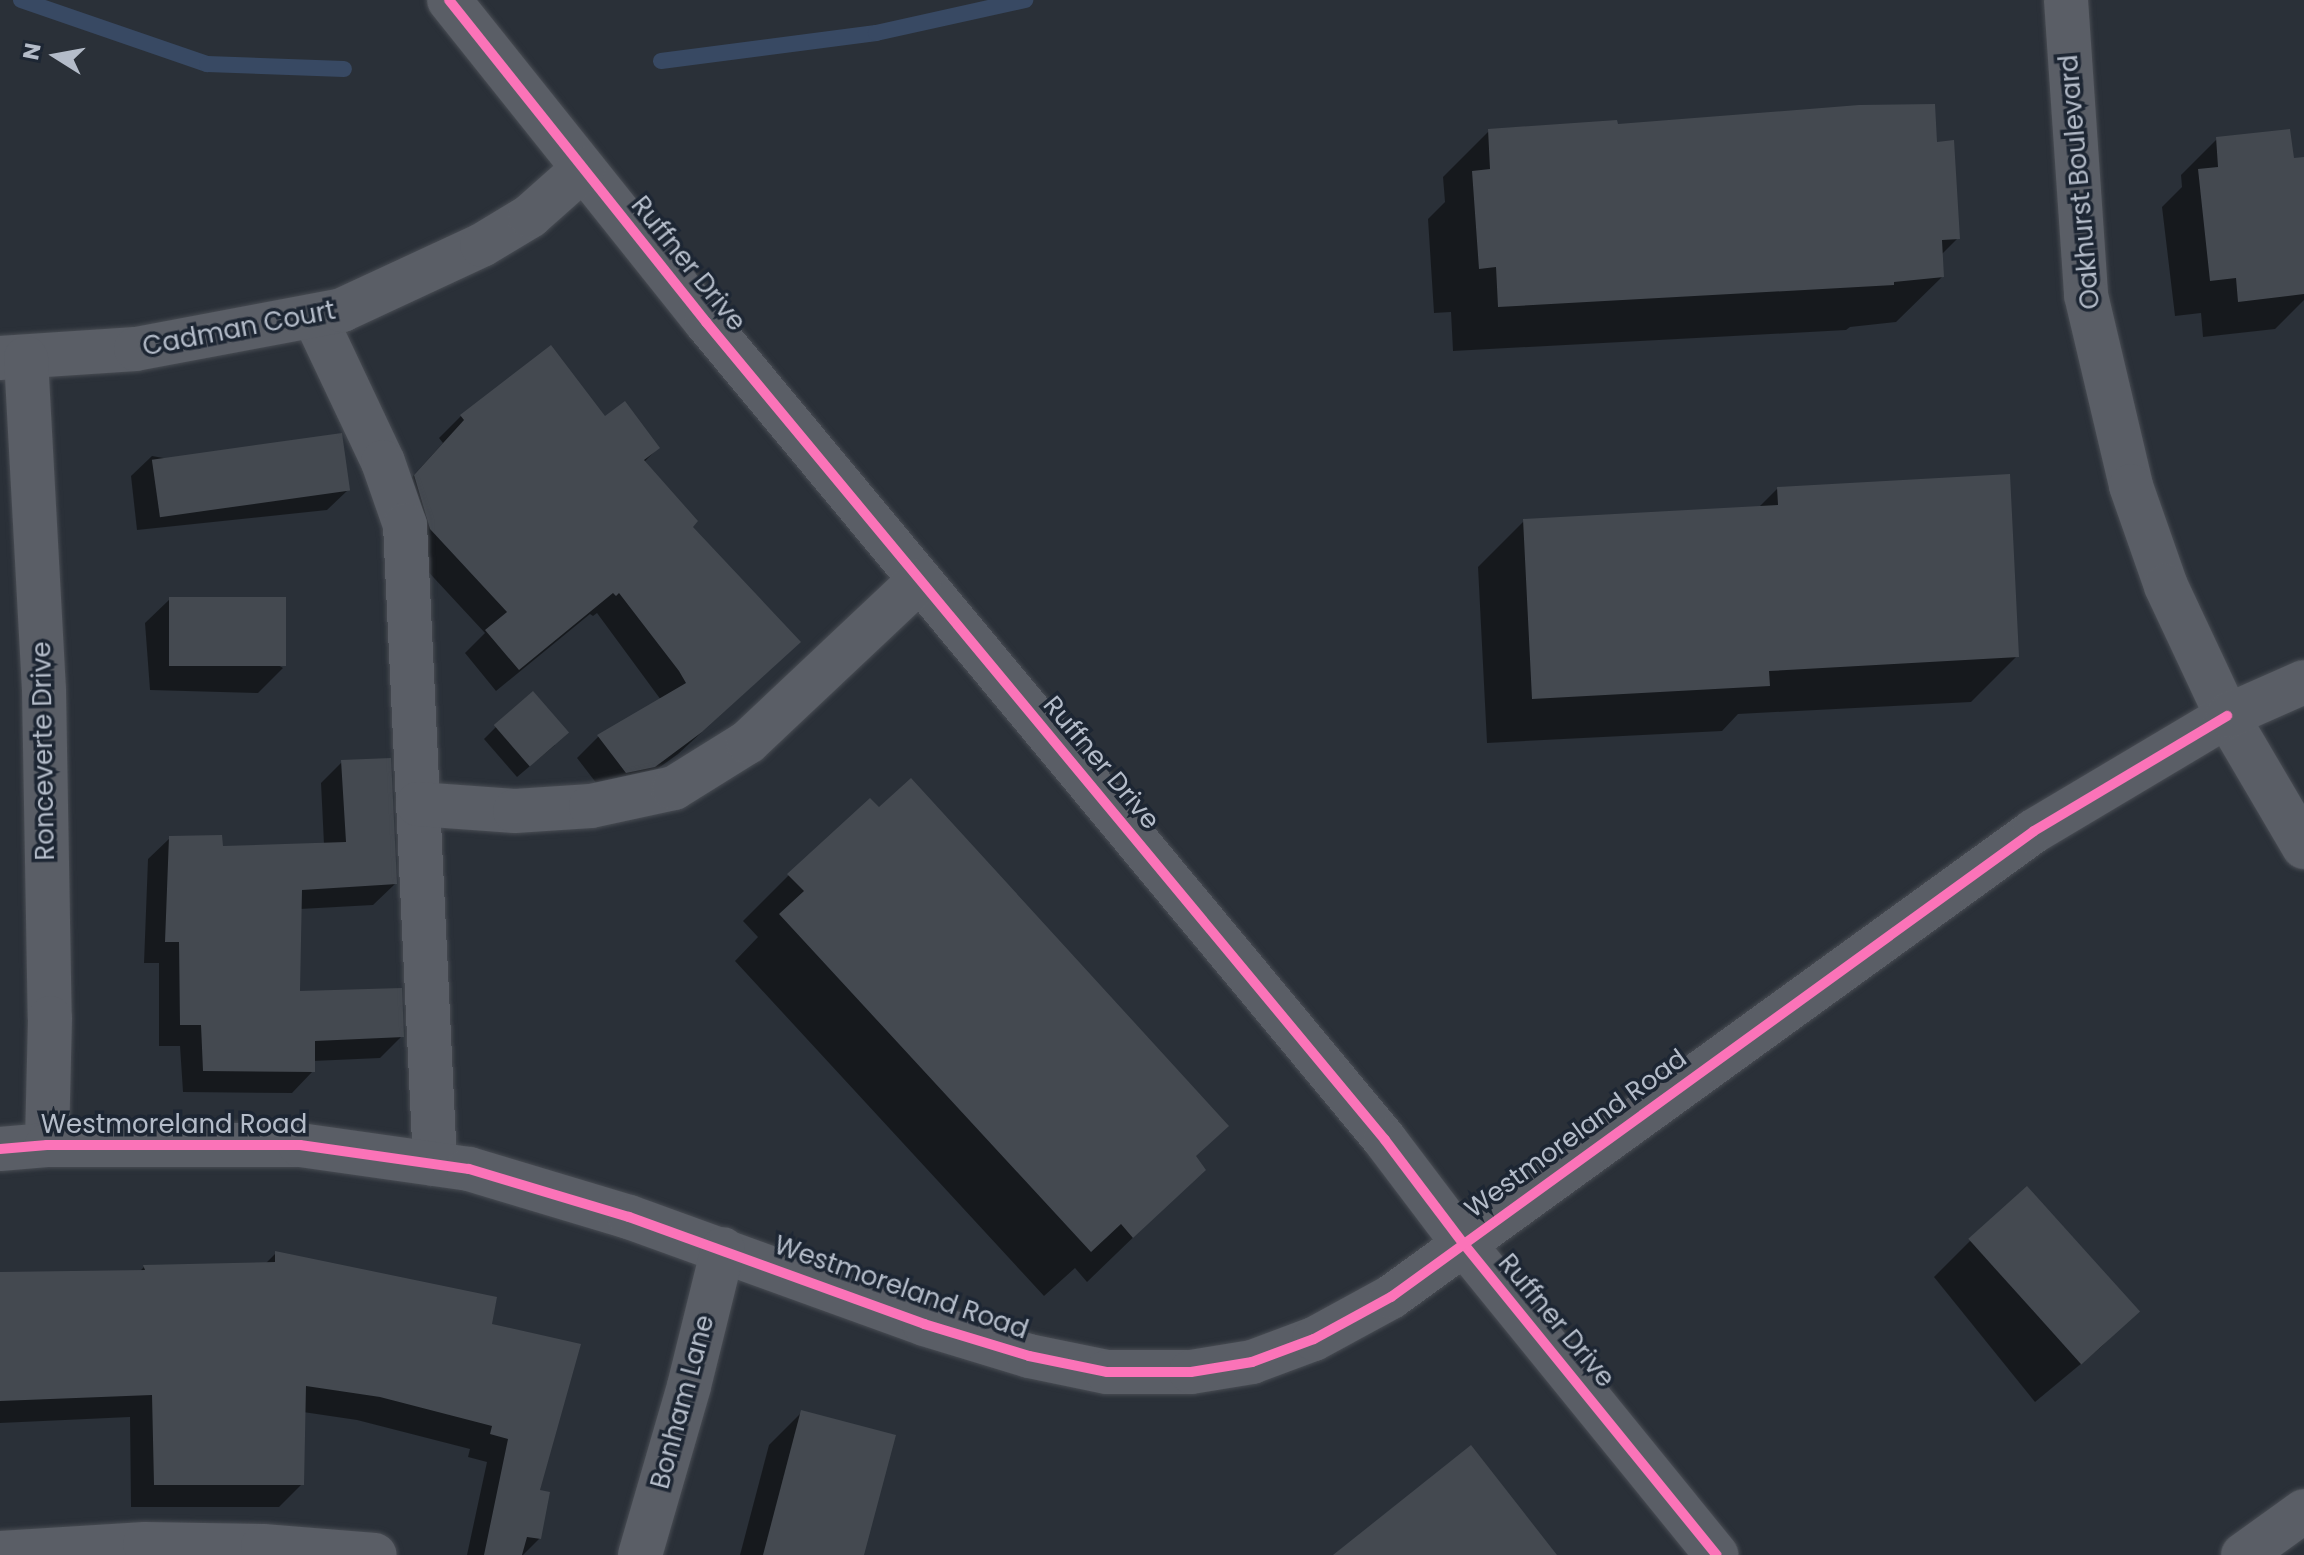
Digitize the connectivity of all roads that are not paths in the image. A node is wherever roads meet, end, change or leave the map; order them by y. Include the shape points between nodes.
1 (449, 0) edge
2 (2066, 0) edge
3 (583, 169) junction
4 (314, 316) junction
5 (13, 358) edge
6 (920, 580) junction
7 (2304, 682) edge
8 (2227, 716) junction
9 (418, 804) junction
10 (2304, 847) edge
11 (47, 1145) junction
12 (0, 1149) edge
13 (435, 1164) junction
14 (1463, 1243) junction
15 (723, 1249) junction
16 (2304, 1511) edge
17 (261, 1551) edge
18 (0, 1553) edge
19 (375, 1555) edge
20 (640, 1555) edge
21 (1717, 1555) edge
22 (2243, 1555) edge

1 - 3 street, Ruffner Drive
2 - 8 street, Oakhurst Boulevard via 2086,295 2104,376 2131,486 2166,586
3 - 4 street, Cadman Court via 530,216 482,245 342,310
3 - 6 street, Ruffner Drive
4 - 5 street, Cadman Court via 136,349
4 - 9 street via 383,462 405,525
5 - 11 street, Ronceverte Drive via 44,690
6 - 9 street via 748,742 674,788 591,806 515,811
6 - 14 street, Ruffner Drive via 1385,1140
7 - 8 street, Westmoreland Road
8 - 10 street, Oakhurst Boulevard
8 - 14 street, Westmoreland Road via 2034,831
9 - 13 street
11 - 12 street, Westmoreland Road
11 - 13 street, Westmoreland Road via 300,1145
13 - 15 street, Westmoreland Road via 483,1173
14 - 15 street, Westmoreland Road via 1391,1297 1314,1339 1252,1362 1191,1372 1107,1372 1029,1356 924,1324
14 - 21 street, Ruffner Drive
15 - 20 street, Bonham Lane
16 - 22 street
17 - 18 street via 145,1544
17 - 19 street

